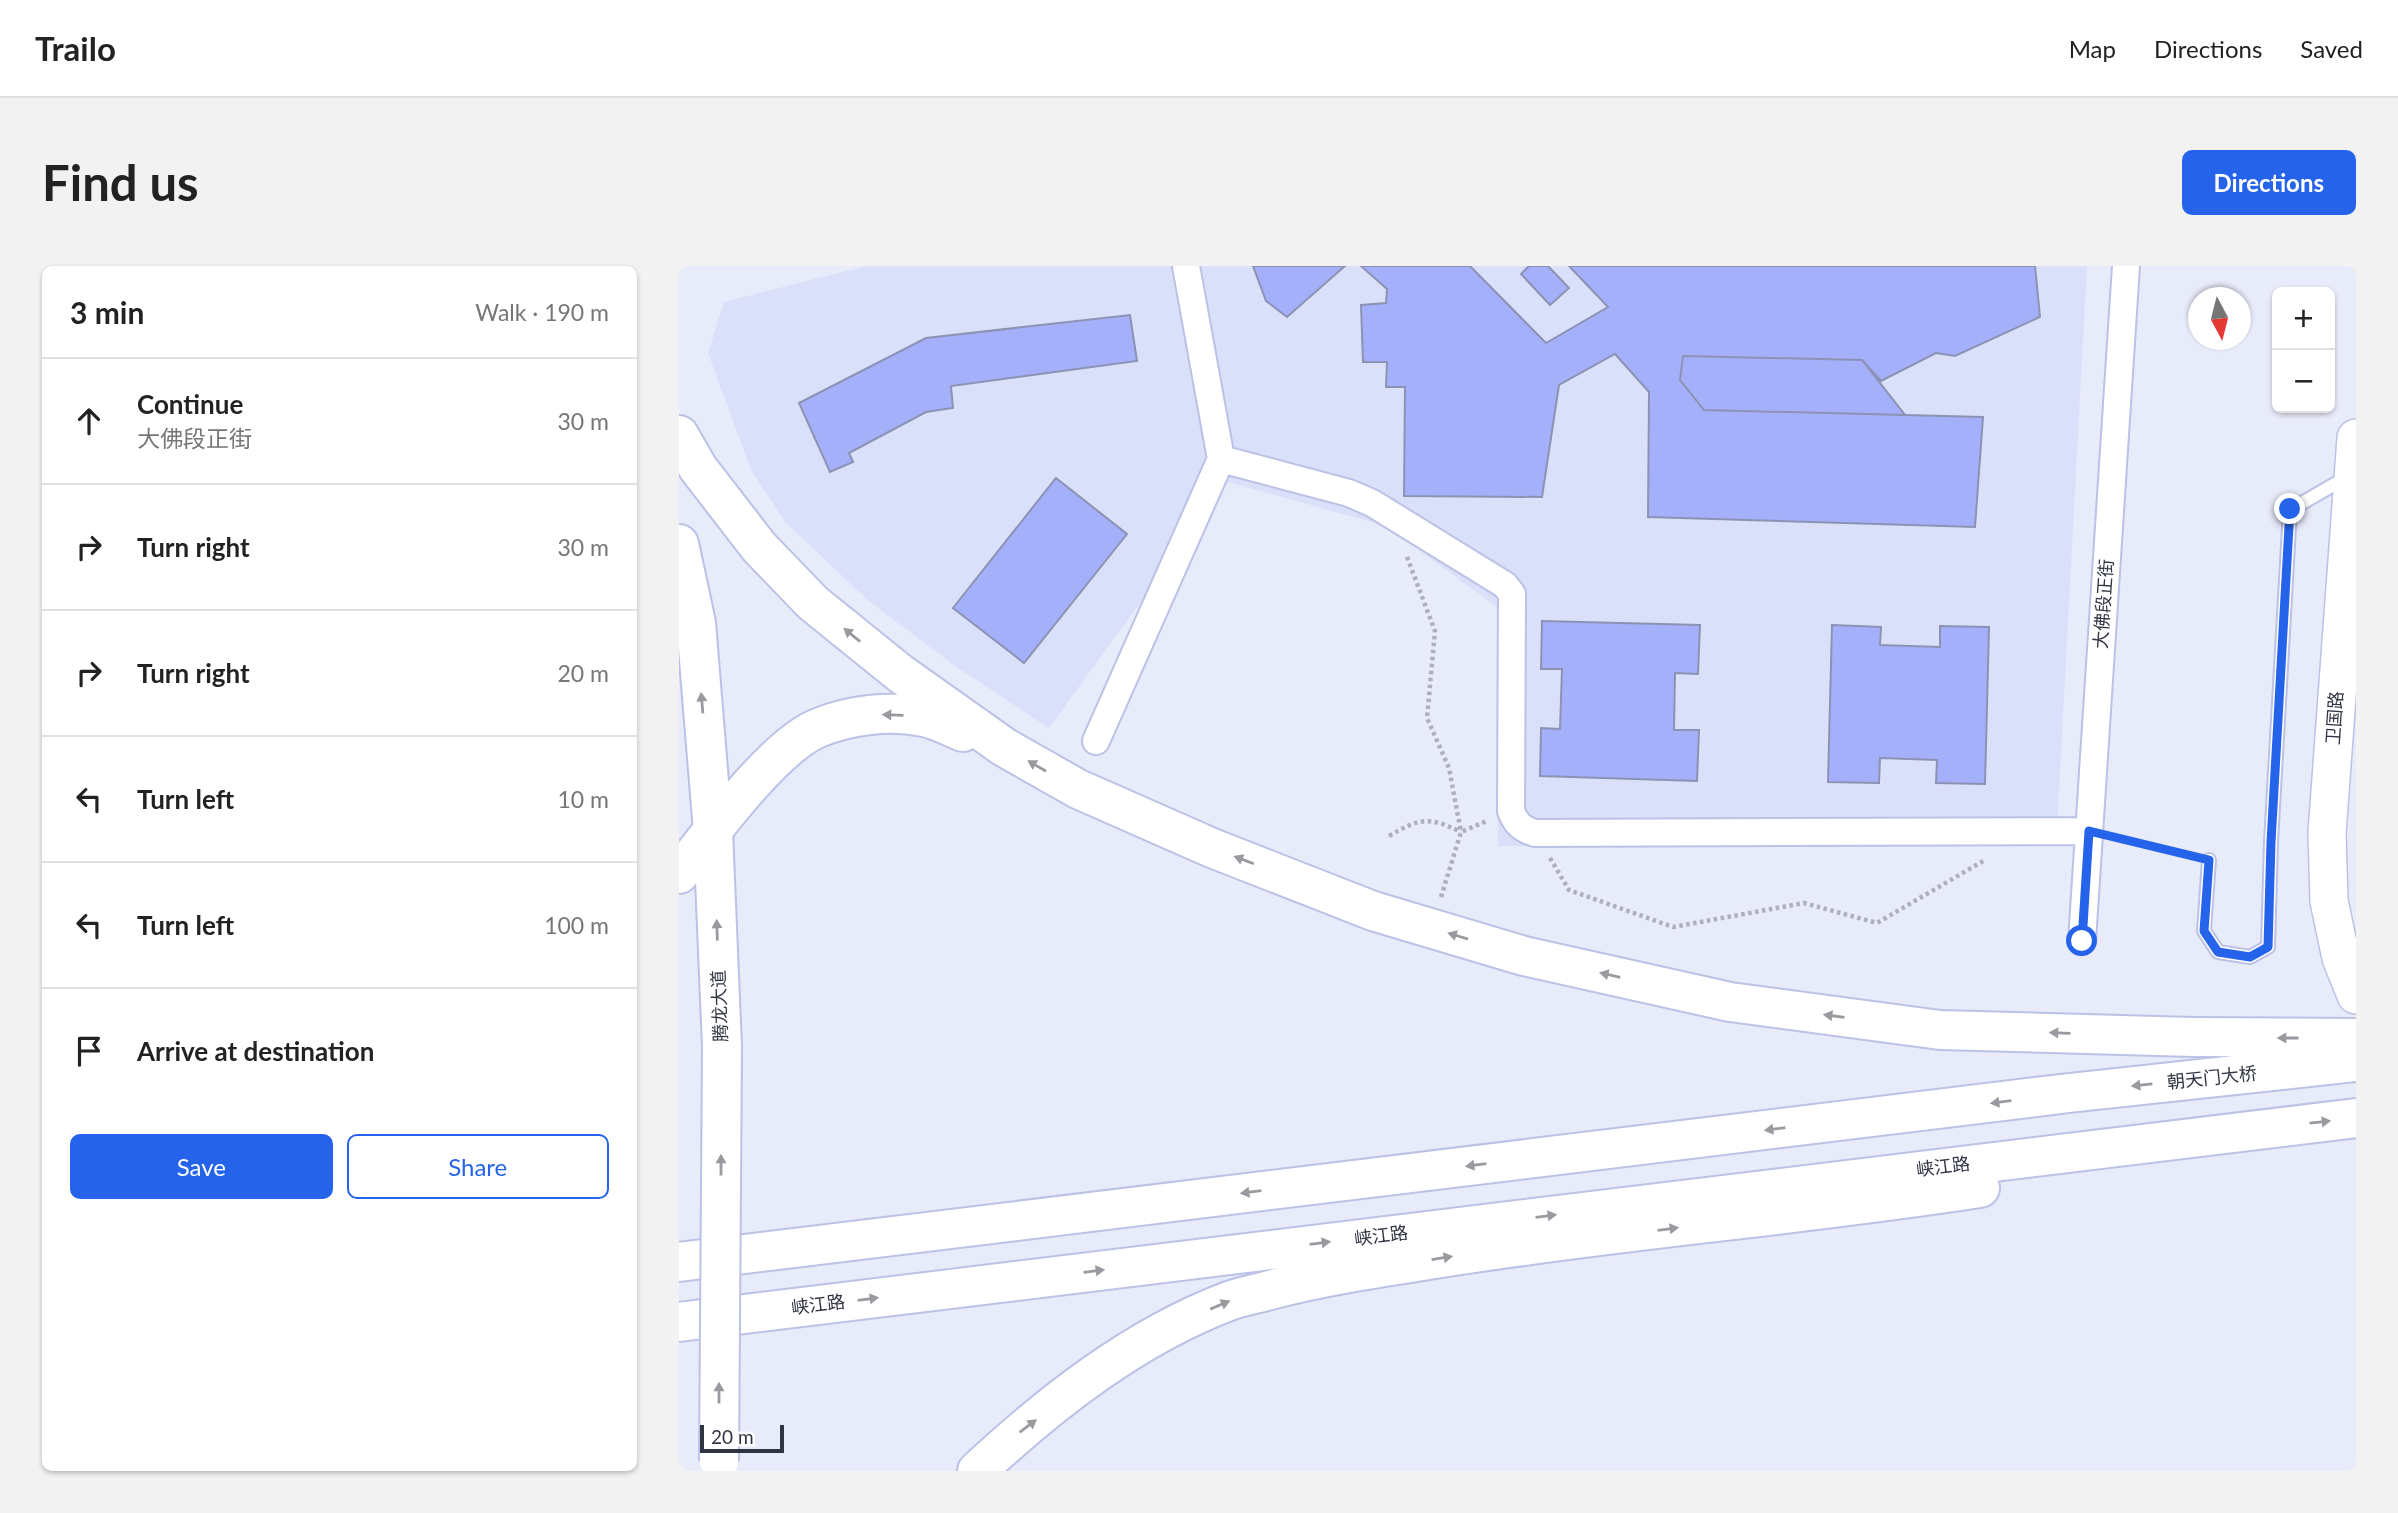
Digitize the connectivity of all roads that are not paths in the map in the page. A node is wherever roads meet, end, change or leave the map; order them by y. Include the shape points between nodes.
1 (1186, 266) edge
2 (2126, 266) edge
3 (679, 435) edge
4 (2355, 456) edge
5 (1221, 458) junction
6 (679, 544) edge
7 (1096, 741) dead end
8 (1004, 747) junction
9 (713, 831) junction
10 (2089, 831) junction
11 (2209, 860) road end
12 (679, 874) edge
13 (2082, 941) dead end
14 (2356, 995) edge
15 (2356, 1038) edge
16 (2356, 1062) edge
17 (2356, 1118) edge
18 (2080, 1161) junction
19 (679, 1262) edge
20 (679, 1322) edge
21 (719, 1466) edge
22 (977, 1471) edge

1 - 5 street
2 - 10 street, 大佛段正街
8 -> 3 main road via 901,674 813,603 759,547 698,468
4 - 11 lane via 2290,509 2268,947 2250,957 2218,952 2204,931
4 - 14 street, 卫国路 via 2327,833 2329,901 2341,958
5 - 7 street
5 - 10 street via 1349,493 1505,585 1512,594 1511,811 1524,830
9 -> 6 main road, 腾龙大道 via 696,623
8 -> 9 main road via 924,717 849,718 816,729 786,749
15 -> 8 main road via 1940,1030 1730,1002 1524,956 1373,911 1077,789
9 - 12 main road
21 -> 9 main road, 腾龙大道, bridge via 722,1047
10 - 13 street, 大佛段正街
16 -> 19 main road, 朝天门大桥
18 -> 17 main road via 2273,1127
20 -> 18 main road, 峡江路
22 -> 18 main road via 1099,1371 1174,1326 1243,1297 1323,1276 1495,1250 1849,1207

